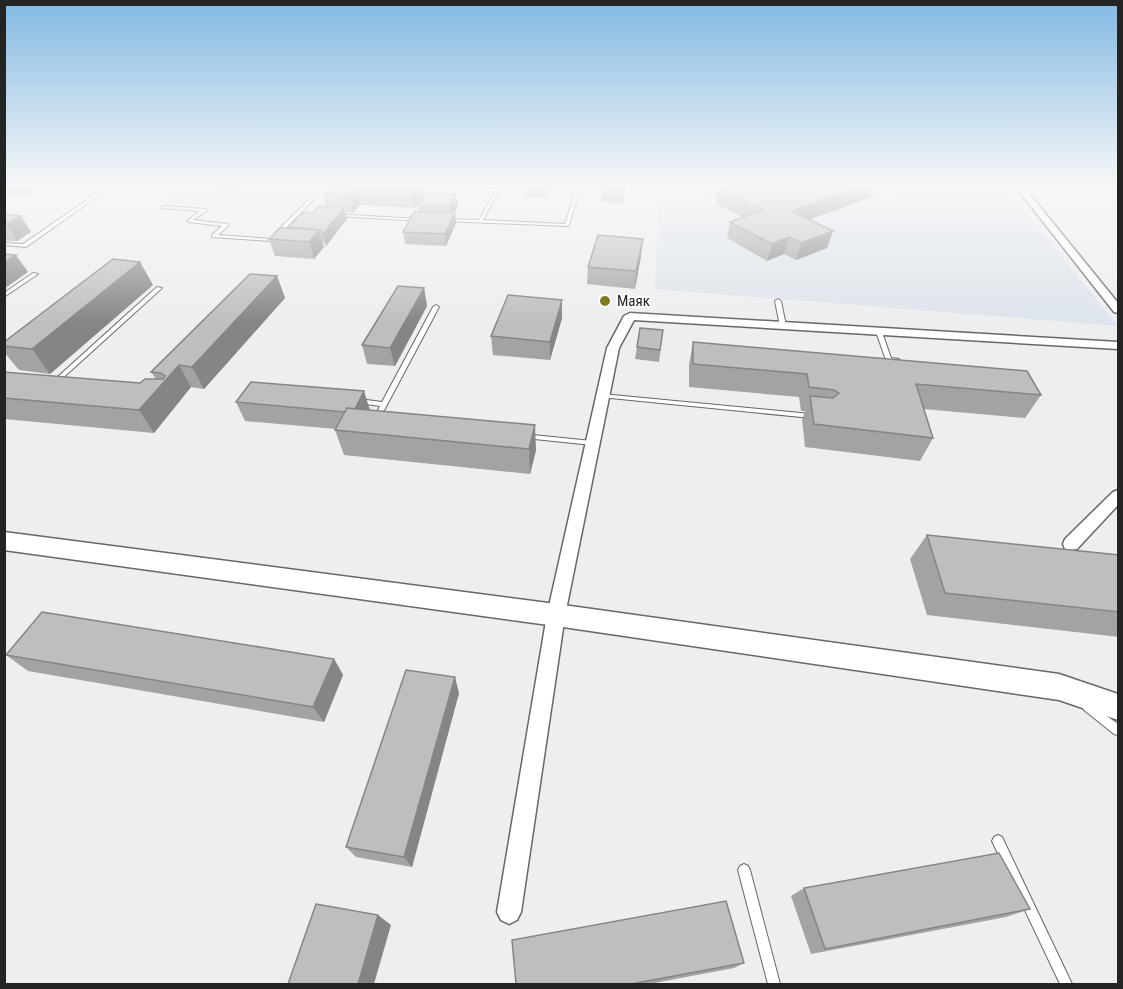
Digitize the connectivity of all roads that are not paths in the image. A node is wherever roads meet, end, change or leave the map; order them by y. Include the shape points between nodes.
1 (44, 232) edge
2 (218, 232) edge
3 (279, 232) edge
4 (1056, 232) edge
5 (271, 240) junction
6 (281, 241) edge
7 (4, 244) edge
8 (35, 274) dead end
9 (159, 288) dead end
10 (4, 296) edge
11 (778, 301) dead end
12 (436, 307) dead end
13 (1119, 310) edge
14 (783, 326) junction
15 (879, 332) junction
16 (1119, 346) edge
17 (880, 359) edge
18 (888, 360) junction
19 (907, 362) edge
20 (60, 388) edge
21 (602, 396) junction
22 (351, 401) edge
23 (384, 404) junction
24 (824, 417) edge
25 (387, 422) edge
26 (513, 435) edge
27 (592, 443) junction
28 (1119, 496) edge
29 (4, 542) edge
30 (1071, 544) dead end
31 (556, 615) junction
32 (1059, 687) junction
33 (1119, 707) edge
34 (1119, 730) edge
35 (998, 841) dead end
36 (744, 870) dead end
37 (509, 912) dead end
38 (774, 984) edge
39 (1066, 984) edge

1 - 7 lane via 24,246
2 - 5 lane via 214,236
3 - 5 lane
4 - 13 street
5 - 6 lane
8 - 10 lane
9 - 20 lane via 48,387
11 - 14 lane
12 - 23 lane
14 - 15 street
14 - 21 street via 630,316 613,348
15 - 16 street
15 - 18 lane
17 - 18 lane
18 - 19 lane
21 - 24 lane
21 - 27 street
22 - 23 lane
23 - 25 lane via 376,420
26 - 27 lane
27 - 31 street
28 - 30 street
29 - 31 street
31 - 32 street
31 - 37 street
32 - 33 street
32 - 34 lane
35 - 39 lane
36 - 38 lane

